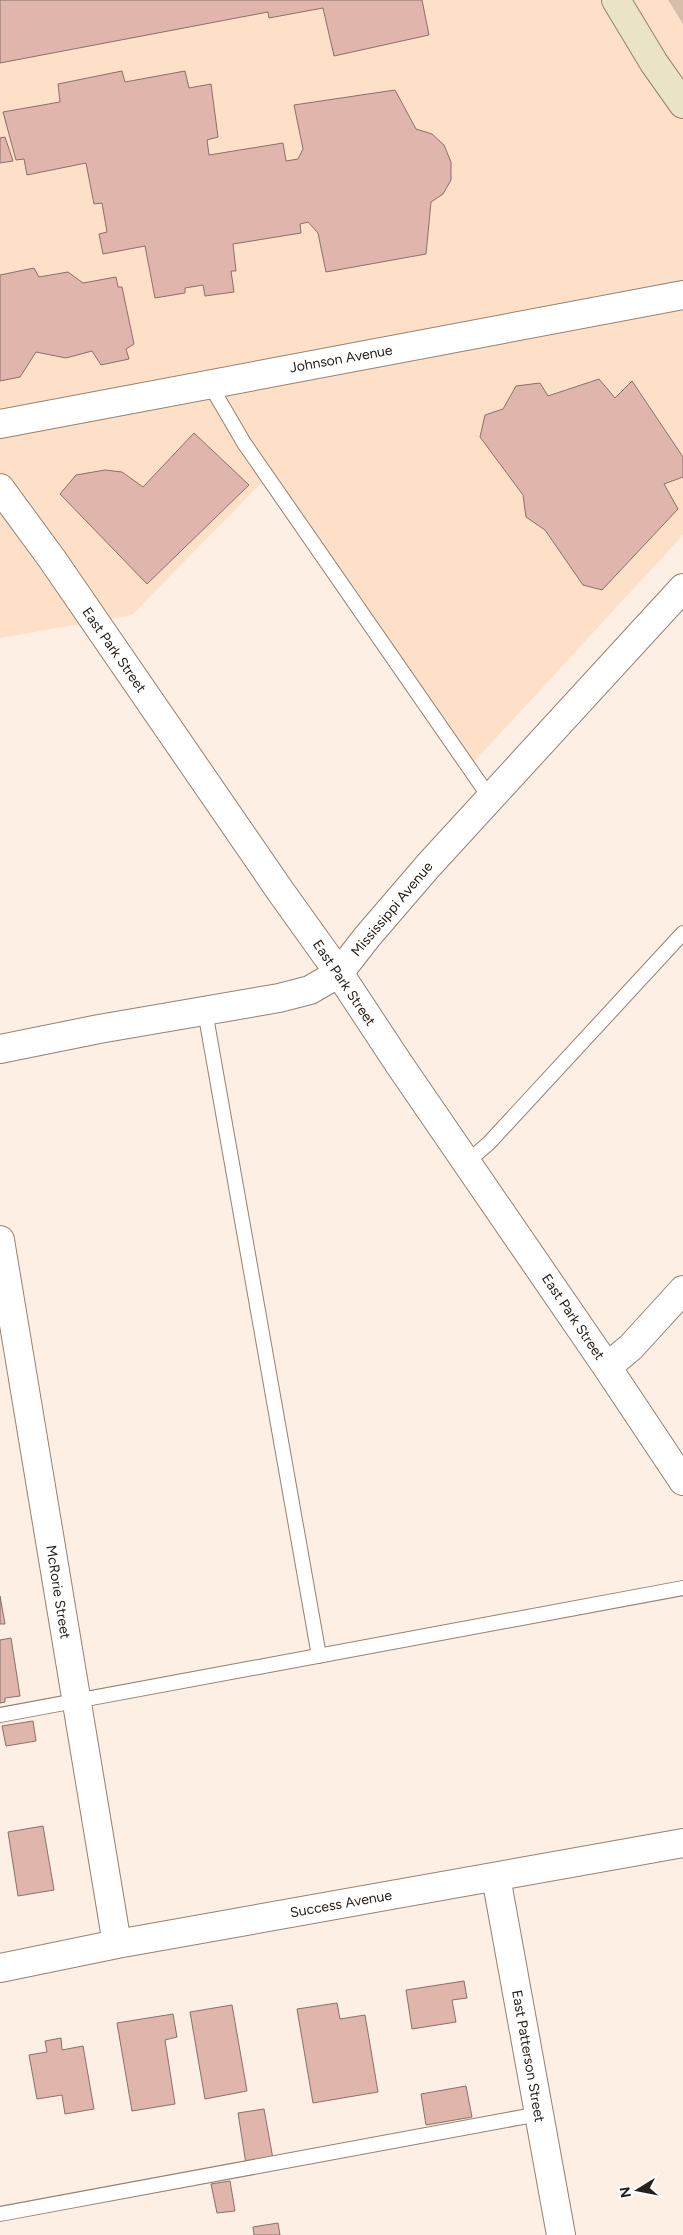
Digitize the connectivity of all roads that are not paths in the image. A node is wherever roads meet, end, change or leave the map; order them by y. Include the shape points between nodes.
1 (616, 0) edge
2 (683, 104) edge
3 (683, 296) edge
4 (209, 383) junction
5 (0, 424) edge
6 (0, 488) edge
7 (683, 588) edge
8 (490, 798) junction
9 (683, 933) edge
10 (339, 973) junction
11 (205, 1011) junction
12 (0, 1049) edge
13 (466, 1162) junction
14 (0, 1240) edge
15 (683, 1290) edge
16 (607, 1367) junction
17 (683, 1481) edge
18 (683, 1588) edge
19 (319, 1656) junction
20 (76, 1701) junction
21 (0, 1715) edge
22 (683, 1843) edge
23 (496, 1877) junction
24 (117, 1944) junction
25 (0, 1968) edge
26 (539, 2114) junction
27 (0, 2214) edge
28 (561, 2235) edge

1 - 2 street
3 - 4 street, Johnson Avenue
4 - 5 street, Johnson Avenue
4 - 8 lane via 244,443
6 - 10 street, East Park Street
7 - 8 street, Mississippi Avenue
8 - 10 street, Mississippi Avenue
9 - 13 lane via 489,1143
10 - 11 street, Mississippi Avenue via 310,990
10 - 13 street, East Park Street
11 - 12 street, Mississippi Avenue
11 - 19 lane
13 - 16 street, East Park Street
14 - 20 street, McRorie Street
15 - 16 street via 631,1347
16 - 17 street, East Park Street
18 - 19 lane
19 - 20 lane
20 - 21 lane
20 - 24 street, McRorie Street
22 - 23 street, Success Avenue
23 - 24 street, Success Avenue
23 - 26 street, East Patterson Street
24 - 25 street, Success Avenue
26 - 27 lane
26 - 28 street, East Patterson Street

